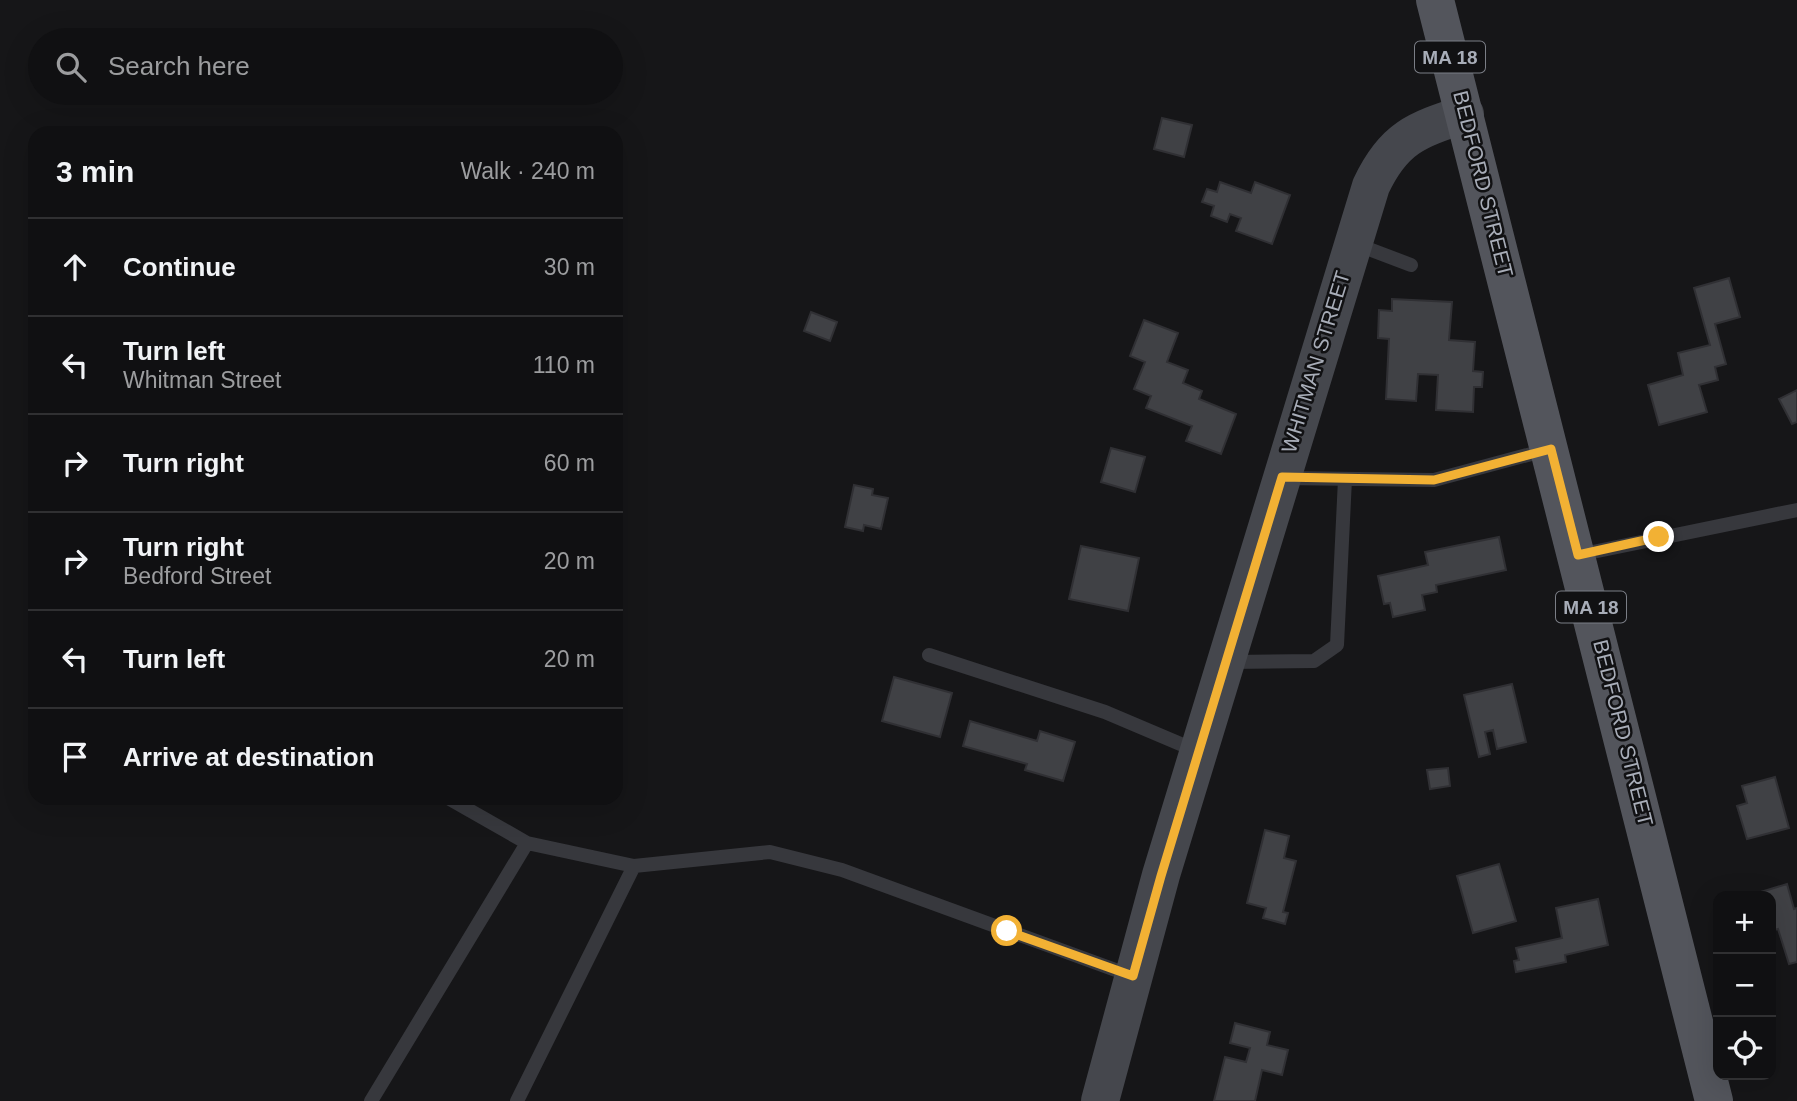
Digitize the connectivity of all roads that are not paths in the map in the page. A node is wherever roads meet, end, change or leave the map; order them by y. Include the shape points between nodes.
1 (1435, 0) edge
2 (1465, 114) junction
3 (1353, 243) junction
4 (1411, 265) dead end
5 (1551, 449) junction
6 (1282, 477) junction
7 (1345, 479) junction
8 (1797, 510) edge
9 (1578, 555) junction
10 (929, 655) dead end
11 (1225, 662) junction
12 (1198, 751) junction
13 (460, 805) edge
14 (527, 843) junction
15 (634, 866) junction
16 (1133, 976) junction
17 (371, 1101) edge
18 (517, 1101) edge
19 (1100, 1101) edge
20 (1714, 1101) edge

1 - 2 main road, BEDFORD STREET / MA 18
2 - 3 main road, WHITMAN STREET via 1414,132 1396,146 1371,186
2 - 5 main road, BEDFORD STREET / MA 18
3 - 4 lane
3 - 6 main road, WHITMAN STREET
5 - 7 lane via 1434,480
5 - 9 main road, BEDFORD STREET / MA 18
6 - 7 lane
6 - 11 main road, WHITMAN STREET
7 - 11 lane via 1337,645 1314,661
8 - 9 lane
9 - 20 main road, BEDFORD STREET / MA 18
10 - 12 lane via 1105,712
11 - 12 main road, WHITMAN STREET
12 - 16 main road, WHITMAN STREET
13 - 14 lane
14 - 15 lane
14 - 17 lane
15 - 16 lane via 770,852 842,870
15 - 18 lane
16 - 19 main road, WHITMAN STREET

